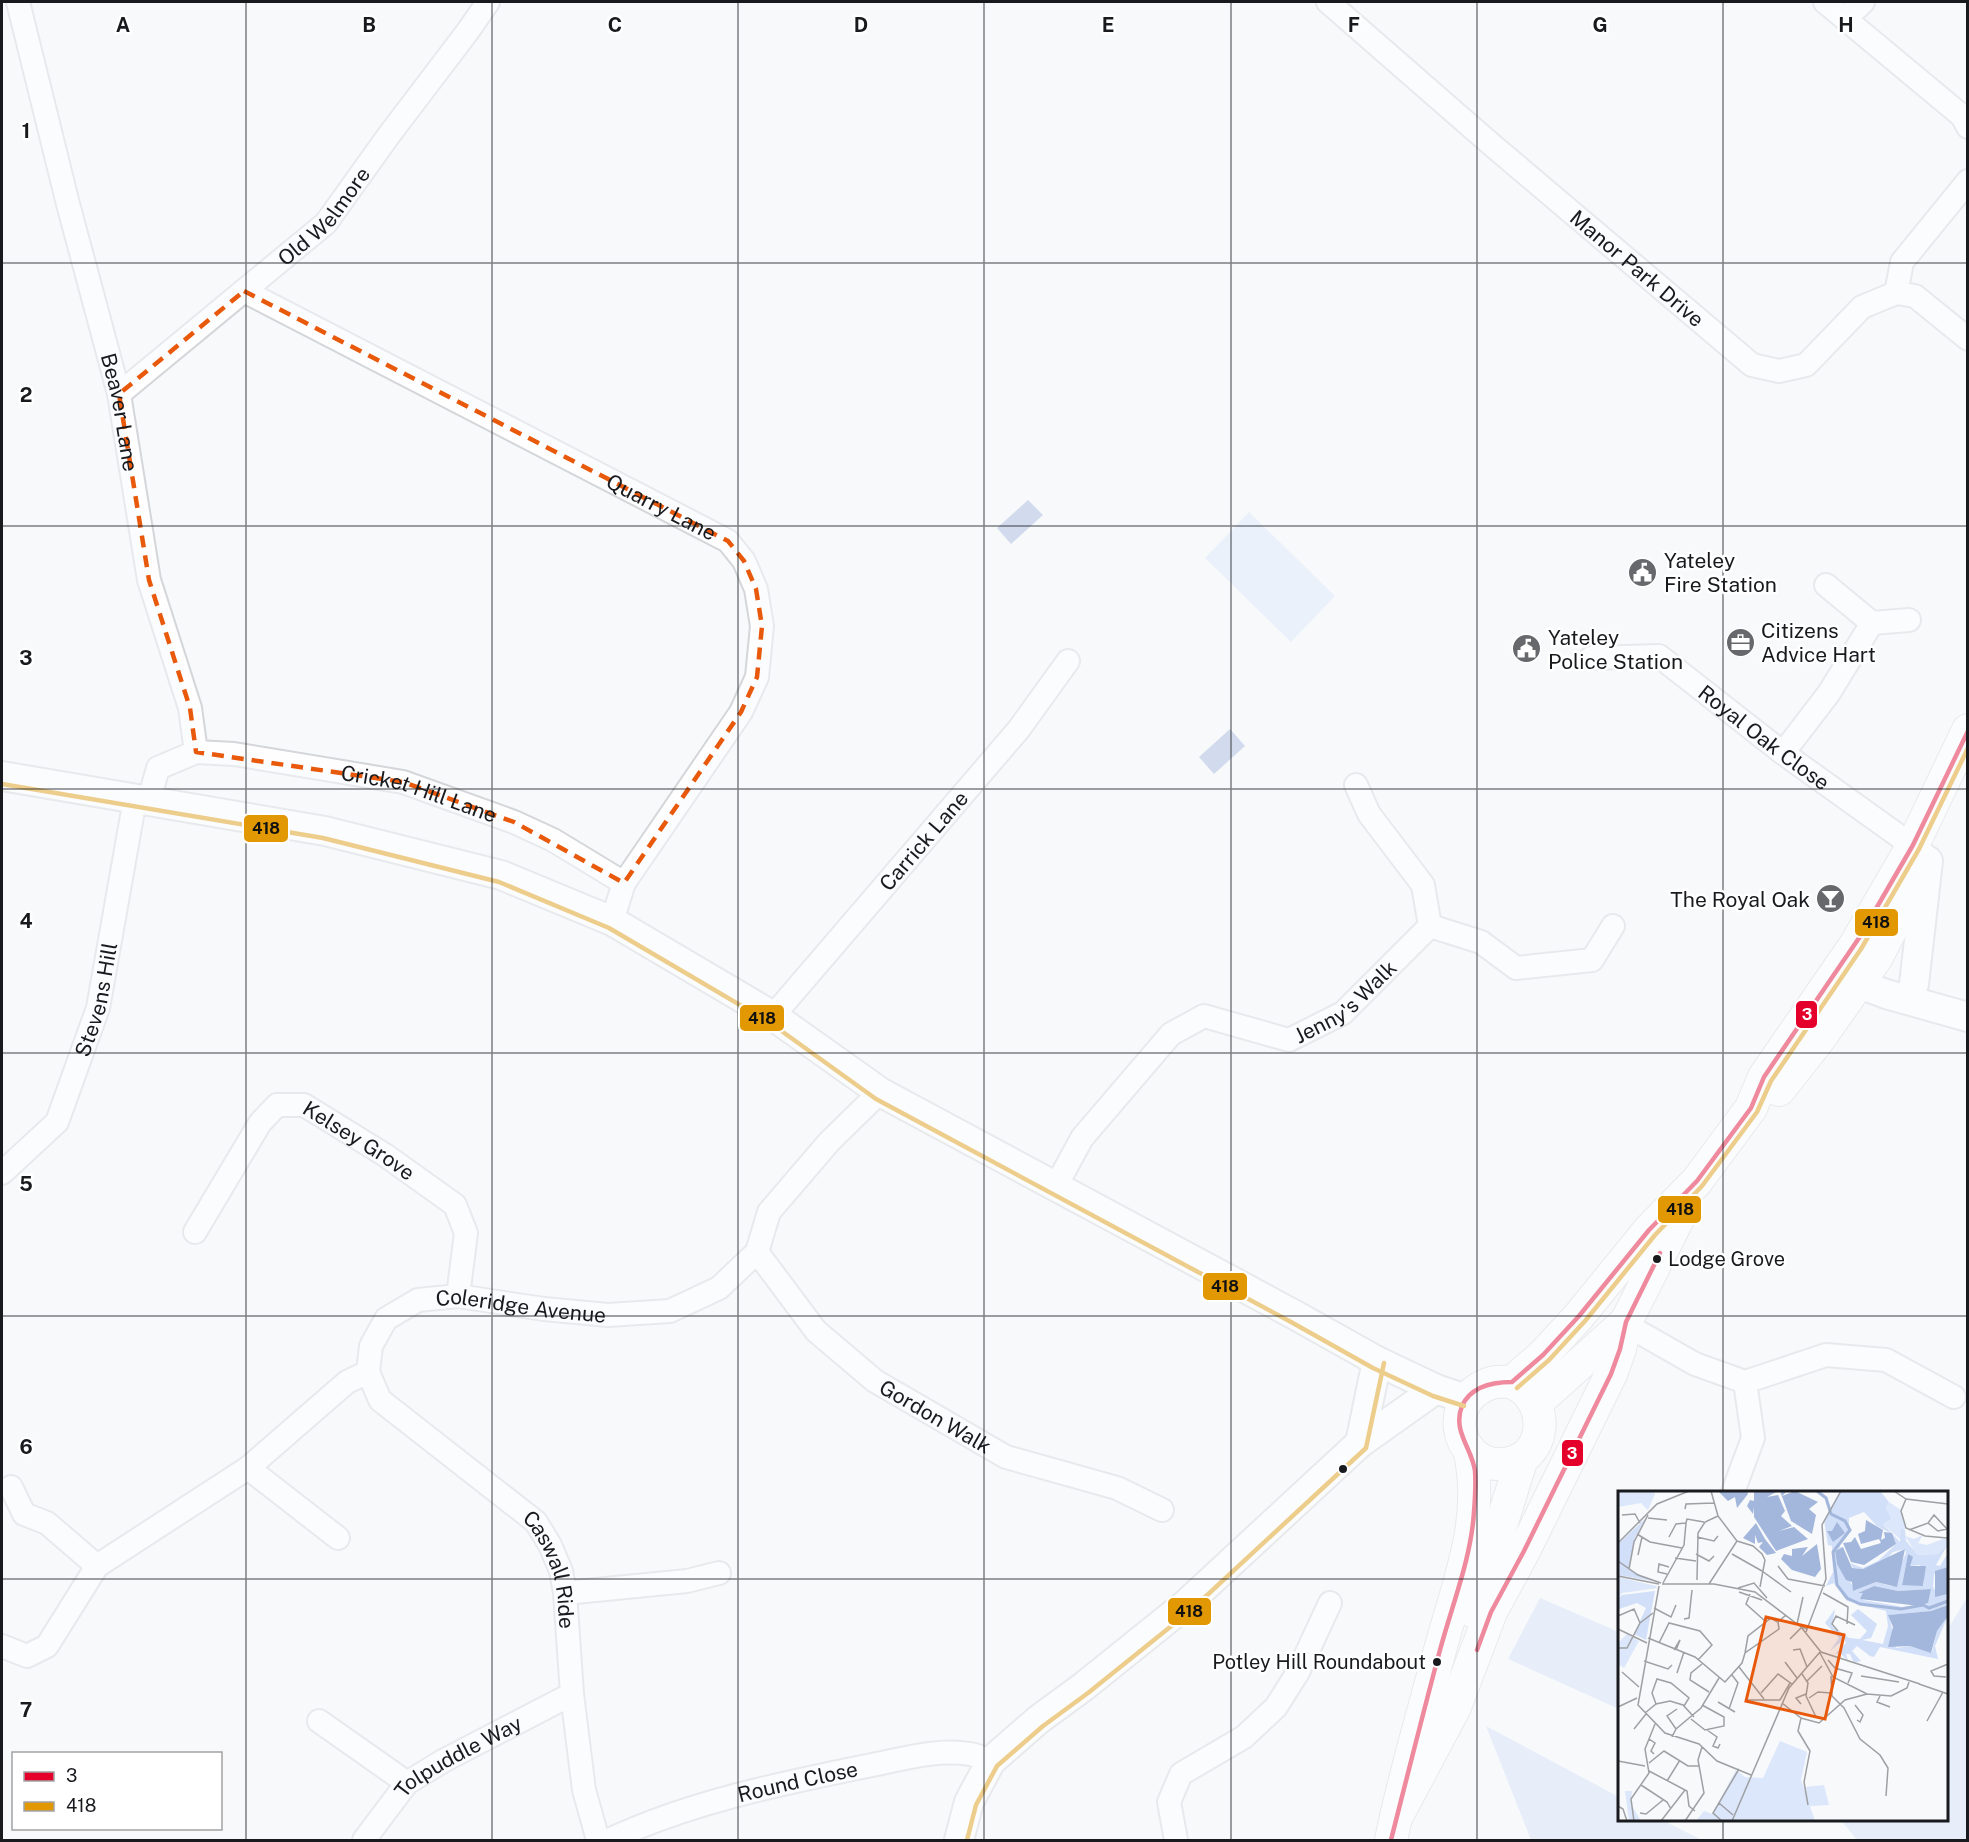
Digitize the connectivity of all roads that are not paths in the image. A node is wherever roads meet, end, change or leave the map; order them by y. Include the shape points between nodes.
1 (18, 2) edge
2 (488, 2) edge
3 (1328, 2) edge
4 (1825, 2) edge
5 (1863, 2) edge
6 (1846, 18) junction
7 (1968, 127) edge
8 (1968, 181) edge
9 (244, 291) junction
10 (1896, 293) junction
11 (1968, 339) edge
12 (118, 394) junction
13 (1826, 585) dead end
14 (1909, 620) dead end
15 (1872, 623) junction
16 (1591, 658) dead end
17 (1068, 661) dead end
18 (1966, 737) edge
19 (196, 752) junction
20 (1783, 753) junction
21 (2, 776) edge
22 (1968, 776) edge
23 (1356, 785) dead end
24 (142, 800) junction
25 (1921, 851) junction
26 (624, 883) junction
27 (612, 921) junction
28 (1430, 926) junction
29 (1613, 926) dead end
30 (1866, 951) junction
31 (1846, 980) junction
32 (1919, 994) junction
33 (773, 1016) junction
34 (1968, 1017) edge
35 (880, 1092) junction
36 (2, 1173) edge
37 (1697, 1181) junction
38 (1056, 1186) junction
39 (195, 1232) dead end
40 (757, 1252) junction
41 (458, 1296) junction
42 (1626, 1322) junction
43 (1377, 1361) junction
44 (368, 1372) junction
45 (1512, 1382) junction
46 (1745, 1382) junction
47 (1436, 1389) junction
48 (1954, 1397) dead end
49 (1466, 1399) junction
50 (1536, 1403) junction
51 (1360, 1443) junction
52 (1469, 1449) junction
53 (1522, 1458) junction
54 (248, 1468) junction
55 (11, 1487) dead end
56 (1733, 1491) edge
57 (1162, 1510) dead end
58 (338, 1538) dead end
59 (98, 1566) junction
60 (719, 1573) dead end
61 (565, 1593) junction
62 (1330, 1603) dead end
63 (2, 1646) edge
64 (572, 1694) junction
65 (1455, 1707) junction
66 (319, 1721) dead end
67 (991, 1761) junction
68 (407, 1783) junction
69 (1394, 1829) edge
70 (364, 1840) edge
71 (598, 1840) edge
72 (609, 1840) edge
73 (959, 1840) edge
74 (1176, 1840) edge

1 - 12 street, Beaver Lane
2 - 9 street, Old Welmore via 326,223
3 - 10 street, Manor Park Drive via 1752,365 1779,371 1806,365 1862,307
4 - 6 street
5 - 6 street
6 - 7 street via 1962,116
8 - 10 street via 1902,262
9 - 12 street, Old Welmore
9 - 26 street, Quarry Lane via 728,541 744,561 756,589 762,626 757,677 741,712
10 - 11 street via 1915,296
12 - 19 street, Beaver Lane via 149,580 190,708
13 - 15 street
14 - 15 street
15 - 20 street via 1829,693
16 - 20 street, Royal Oak Close via 1659,656
17 - 33 street, Carrick Lane via 1019,729
18 - 25 main road
19 - 24 street via 158,768
19 - 26 street, Cricket Hill Lane via 234,754 403,782 514,822 553,840
20 - 25 street, Royal Oak Close
21 - 24 street
22 - 25 main road
23 - 28 street via 1369,814 1423,885
24 - 27 street via 325,831 501,875
24 - 36 street, Stevens Hill via 99,1008 57,1122
25 - 30 main road
25 - 32 street
26 - 27 street, Quarry Lane
27 - 33 street
28 - 29 street via 1481,942 1516,968 1592,960
28 - 38 street, Jenny's Walk via 1342,1013 1289,1040 1204,1016 1171,1034 1082,1138
30 - 31 main road
30 - 32 street via 1902,972
31 - 32 street
31 - 37 main road via 1764,1077 1751,1108
32 - 34 street
33 - 35 street
35 - 38 street
35 - 40 street, Coleridge Avenue via 829,1142 769,1212
37 - 42 main road
37 - 45 main road via 1649,1230 1558,1339
38 - 43 street
39 - 41 street, Kelsey Grove via 260,1123 277,1105 304,1105 385,1155 455,1205 466,1233
40 - 41 street, Coleridge Avenue via 719,1288 670,1311 608,1315
40 - 57 street, Gordon Walk via 816,1331 875,1381 1006,1457 1117,1488
41 - 44 street, Coleridge Avenue via 418,1300 386,1319 371,1346
42 - 46 street via 1695,1364
42 - 50 main road
42 - 65 main road via 1611,1374 1491,1612
43 - 47 street
43 - 51 street
44 - 54 street via 348,1382
44 - 61 street, Caswall Ride via 380,1400 536,1522 561,1571
45 - 49 main road via 1484,1385
45 - 50 main road
46 - 48 street via 1826,1355 1886,1360
46 - 56 street via 1753,1438
47 - 49 street
47 - 51 street
49 - 52 main road via 1459,1428
50 - 53 main road via 1541,1430 1535,1445
51 - 67 street via 1185,1605
52 - 53 main road via 1476,1457 1499,1465
52 - 69 main road via 1474,1471 1474,1515 1469,1543
53 - 65 main road via 1463,1647
54 - 58 street
54 - 59 street
55 - 59 street via 24,1514 47,1523
59 - 63 street via 47,1646 27,1656
60 - 61 street via 687,1581
61 - 64 street, Caswall Ride
62 - 74 street via 1299,1672 1276,1707 1244,1737 1181,1774 1168,1802
64 - 68 street, Tolpuddle Way
64 - 71 street, Caswall Ride via 584,1790
65 - 69 main road
66 - 68 street
67 - 72 street, Round Close via 971,1754 940,1753 845,1770 715,1800
67 - 73 street via 969,1802
68 - 70 street, Tolpuddle Way

